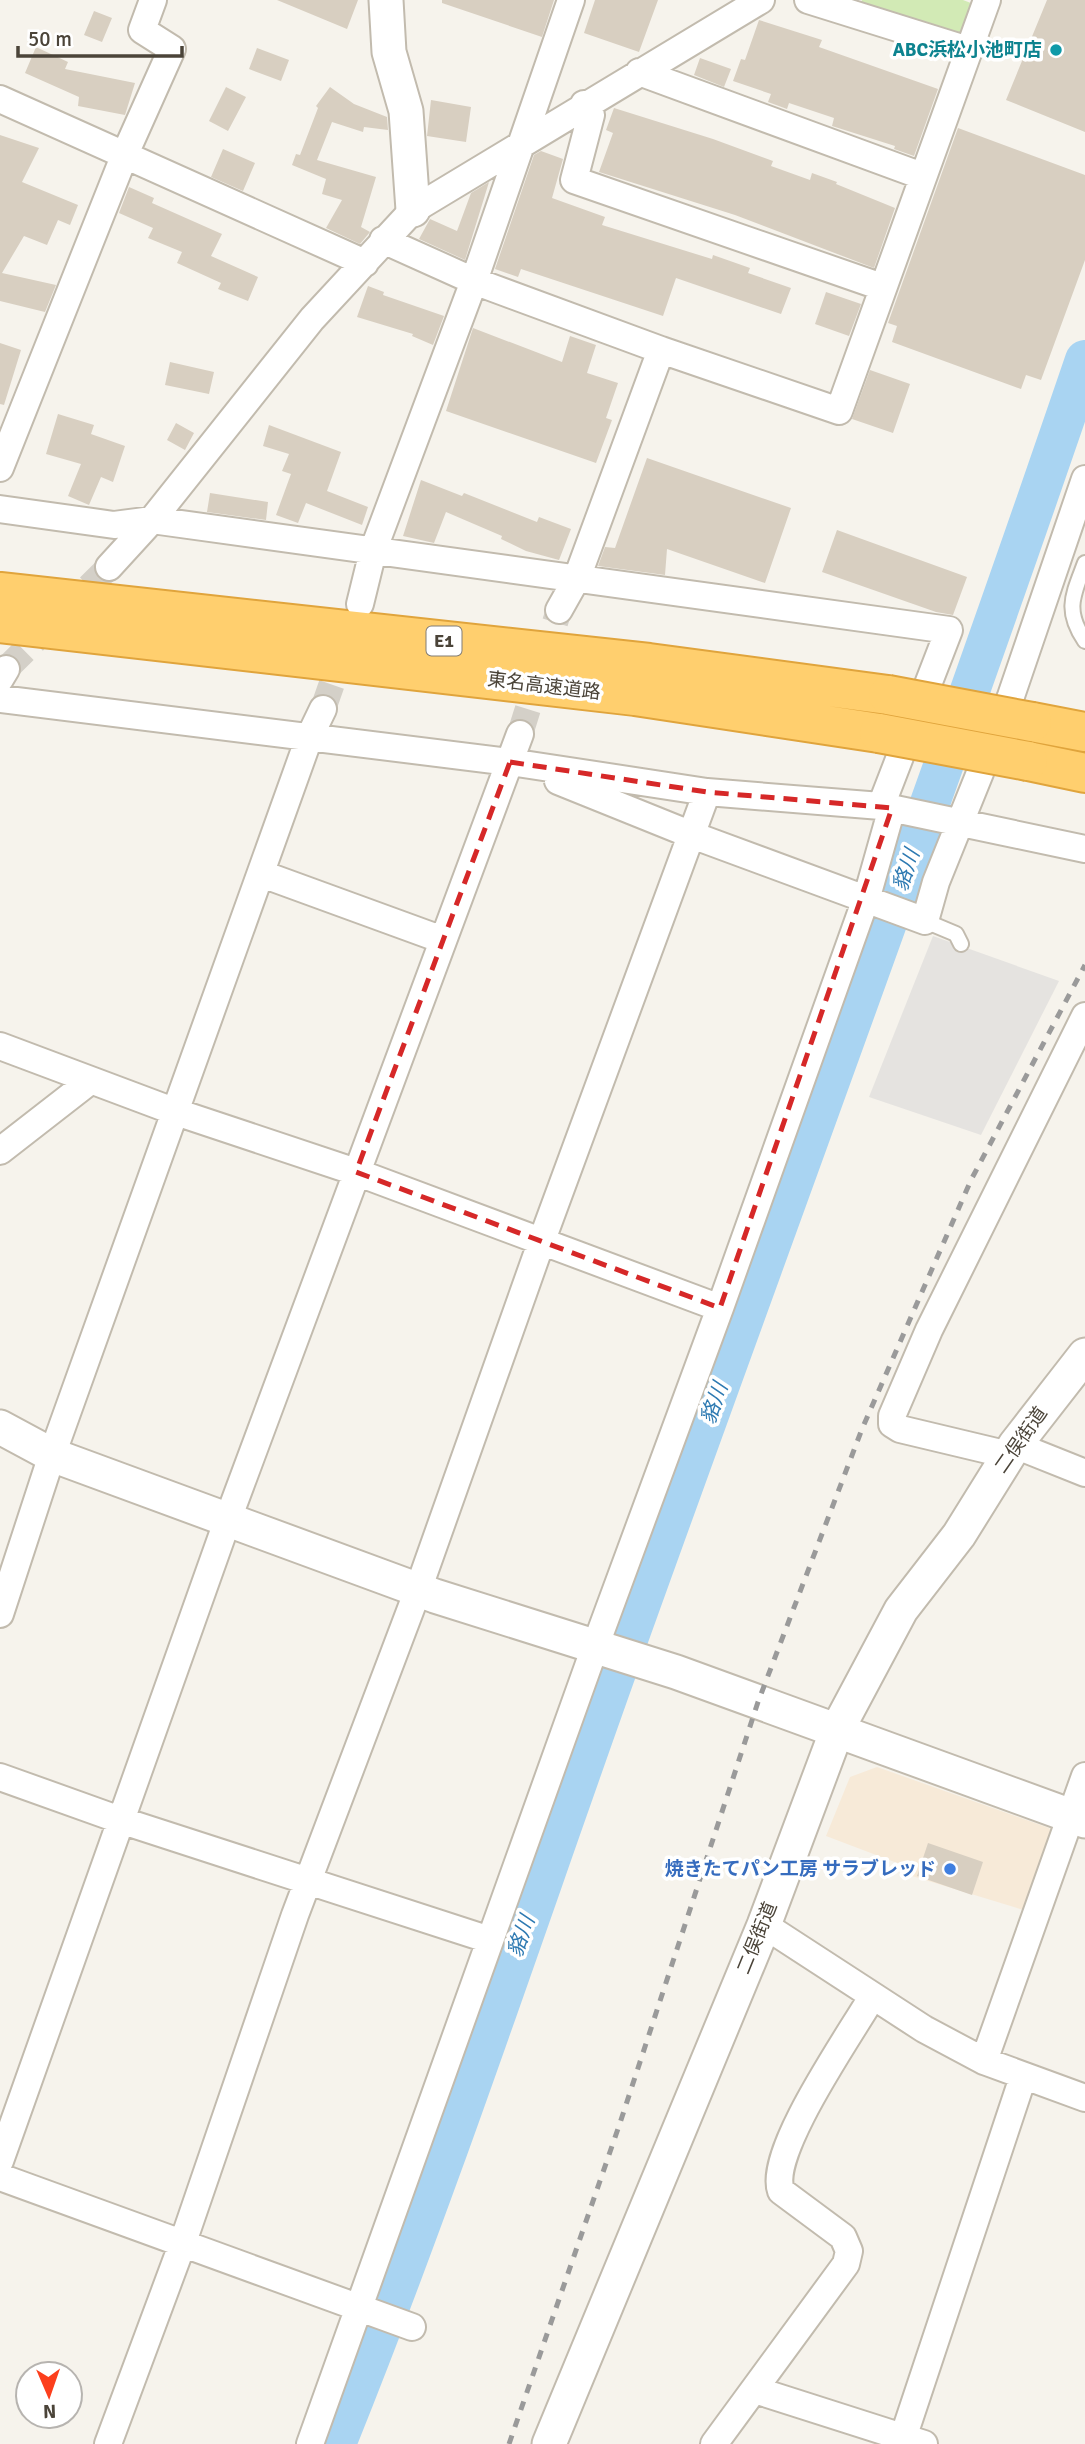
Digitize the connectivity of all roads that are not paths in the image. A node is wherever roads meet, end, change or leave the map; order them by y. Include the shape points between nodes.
1 (153, 0) edge
2 (386, 0) edge
3 (571, 0) edge
4 (761, 0) edge
5 (808, 0) edge
6 (987, 0) edge
7 (968, 50) junction
8 (639, 72) junction
9 (0, 99) edge
10 (584, 104) junction
11 (520, 144) junction
12 (125, 154) junction
13 (922, 176) junction
14 (413, 210) junction
15 (383, 240) junction
16 (365, 263) junction
17 (474, 281) junction
18 (882, 288) junction
19 (661, 350) junction
20 (7, 432) edge
21 (0, 468) edge
22 (1085, 479) edge
23 (0, 509) edge
24 (152, 520) junction
25 (373, 551) junction
26 (1084, 566) edge
27 (109, 567) tunnel mouth
28 (576, 578) junction
29 (0, 592) edge
30 (360, 604) dead end
31 (559, 610) tunnel mouth
32 (0, 623) edge
33 (1085, 641) edge
34 (0, 699) edge
35 (323, 709) tunnel mouth
36 (1085, 732) edge
37 (520, 734) tunnel mouth
38 (309, 738) junction
39 (517, 764) junction
40 (1085, 773) edge
41 (707, 792) junction
42 (889, 808) junction
43 (960, 822) junction
44 (692, 835) junction
45 (1085, 849) edge
46 (262, 874) junction
47 (865, 899) junction
48 (921, 919) junction
49 (443, 940) junction
50 (961, 944) dead end
51 (1085, 1016) edge
52 (0, 1046) edge
53 (90, 1081) junction
54 (176, 1112) junction
55 (0, 1151) edge
56 (356, 1172) junction
57 (542, 1240) junction
58 (720, 1308) junction
59 (1085, 1355) edge
60 (0, 1427) edge
61 (1012, 1450) junction
62 (52, 1455) junction
63 (1085, 1473) edge
64 (228, 1519) junction
65 (418, 1590) junction
66 (0, 1614) edge
67 (598, 1648) junction
68 (837, 1730) junction
69 (1085, 1776) edge
70 (0, 1777) edge
71 (1078, 1819) edge
72 (123, 1821) junction
73 (309, 1879) junction
74 (764, 1925) junction
75 (490, 1940) junction
76 (872, 1997) junction
77 (984, 2061) junction
78 (1023, 2077) junction
79 (1085, 2098) edge
80 (0, 2161) edge
81 (0, 2177) edge
82 (182, 2245) junction
83 (359, 2308) junction
84 (412, 2327) dead end
85 (755, 2390) junction
86 (910, 2441) edge
87 (108, 2444) edge
88 (310, 2444) edge
89 (549, 2444) edge
90 (714, 2444) edge

1 - 12 street via 142,30 172,50
2 - 14 street via 389,52 405,111
3 - 11 street
4 - 8 street
5 - 7 street
6 - 7 street
7 - 13 street
8 - 10 street
8 - 13 street
9 - 12 street
10 - 11 street
10 - 18 street via 590,115 574,180
11 - 14 street
11 - 17 street
12 - 16 street
12 - 20 street
13 - 18 street
14 - 15 street
15 - 16 street
15 - 17 street
16 - 24 street via 313,319
17 - 19 street
17 - 25 street
18 - 19 street via 839,411
19 - 28 street
20 - 21 street
22 - 43 street via 1011,696
23 - 24 street via 114,525
24 - 25 street
24 - 27 street
25 - 28 street
25 - 30 street
26 - 33 lane via 1071,600 1073,618
28 - 31 street
28 - 42 street via 949,629
29 - 36 highway, 東名高速道路 / E1, bridge via 649,663 888,695
32 - 40 highway, 東名高速道路 / E1, bridge via 635,696 879,733
34 - 38 street
35 - 38 street
37 - 39 street
38 - 39 street
38 - 46 street
39 - 41 street
39 - 44 street
39 - 49 street
41 - 42 street
41 - 44 street
42 - 43 street
42 - 47 street
43 - 45 street
43 - 48 street
44 - 47 street
44 - 57 street
46 - 49 street
46 - 54 street
47 - 48 street
47 - 58 street
48 - 50 lane via 949,929
49 - 56 street
51 - 61 street via 929,1330 892,1416 892,1423 900,1429
52 - 53 street
53 - 54 street
53 - 55 street
54 - 56 street
54 - 62 street
56 - 57 street
56 - 64 street
57 - 58 street
57 - 65 street
58 - 67 street
59 - 61 street, 二俣街道
60 - 62 street
61 - 63 street
61 - 68 street, 二俣街道 via 960,1535 901,1610
62 - 64 street
62 - 66 street
64 - 65 street
64 - 72 street
65 - 67 street
65 - 73 street
67 - 68 street
67 - 75 street
68 - 71 street
68 - 74 street, 二俣街道
69 - 71 street
70 - 72 street
71 - 77 street
72 - 73 street
72 - 80 street
73 - 75 street
73 - 82 street
74 - 76 street
74 - 89 street, 二俣街道
75 - 83 street
76 - 77 street
76 - 85 street via 799,2119 778,2172 781,2190 843,2237 849,2251 846,2264
77 - 78 street
78 - 79 street
78 - 86 street
81 - 82 street
82 - 83 street
82 - 87 street
83 - 84 street
83 - 88 street
85 - 86 street
85 - 90 street

